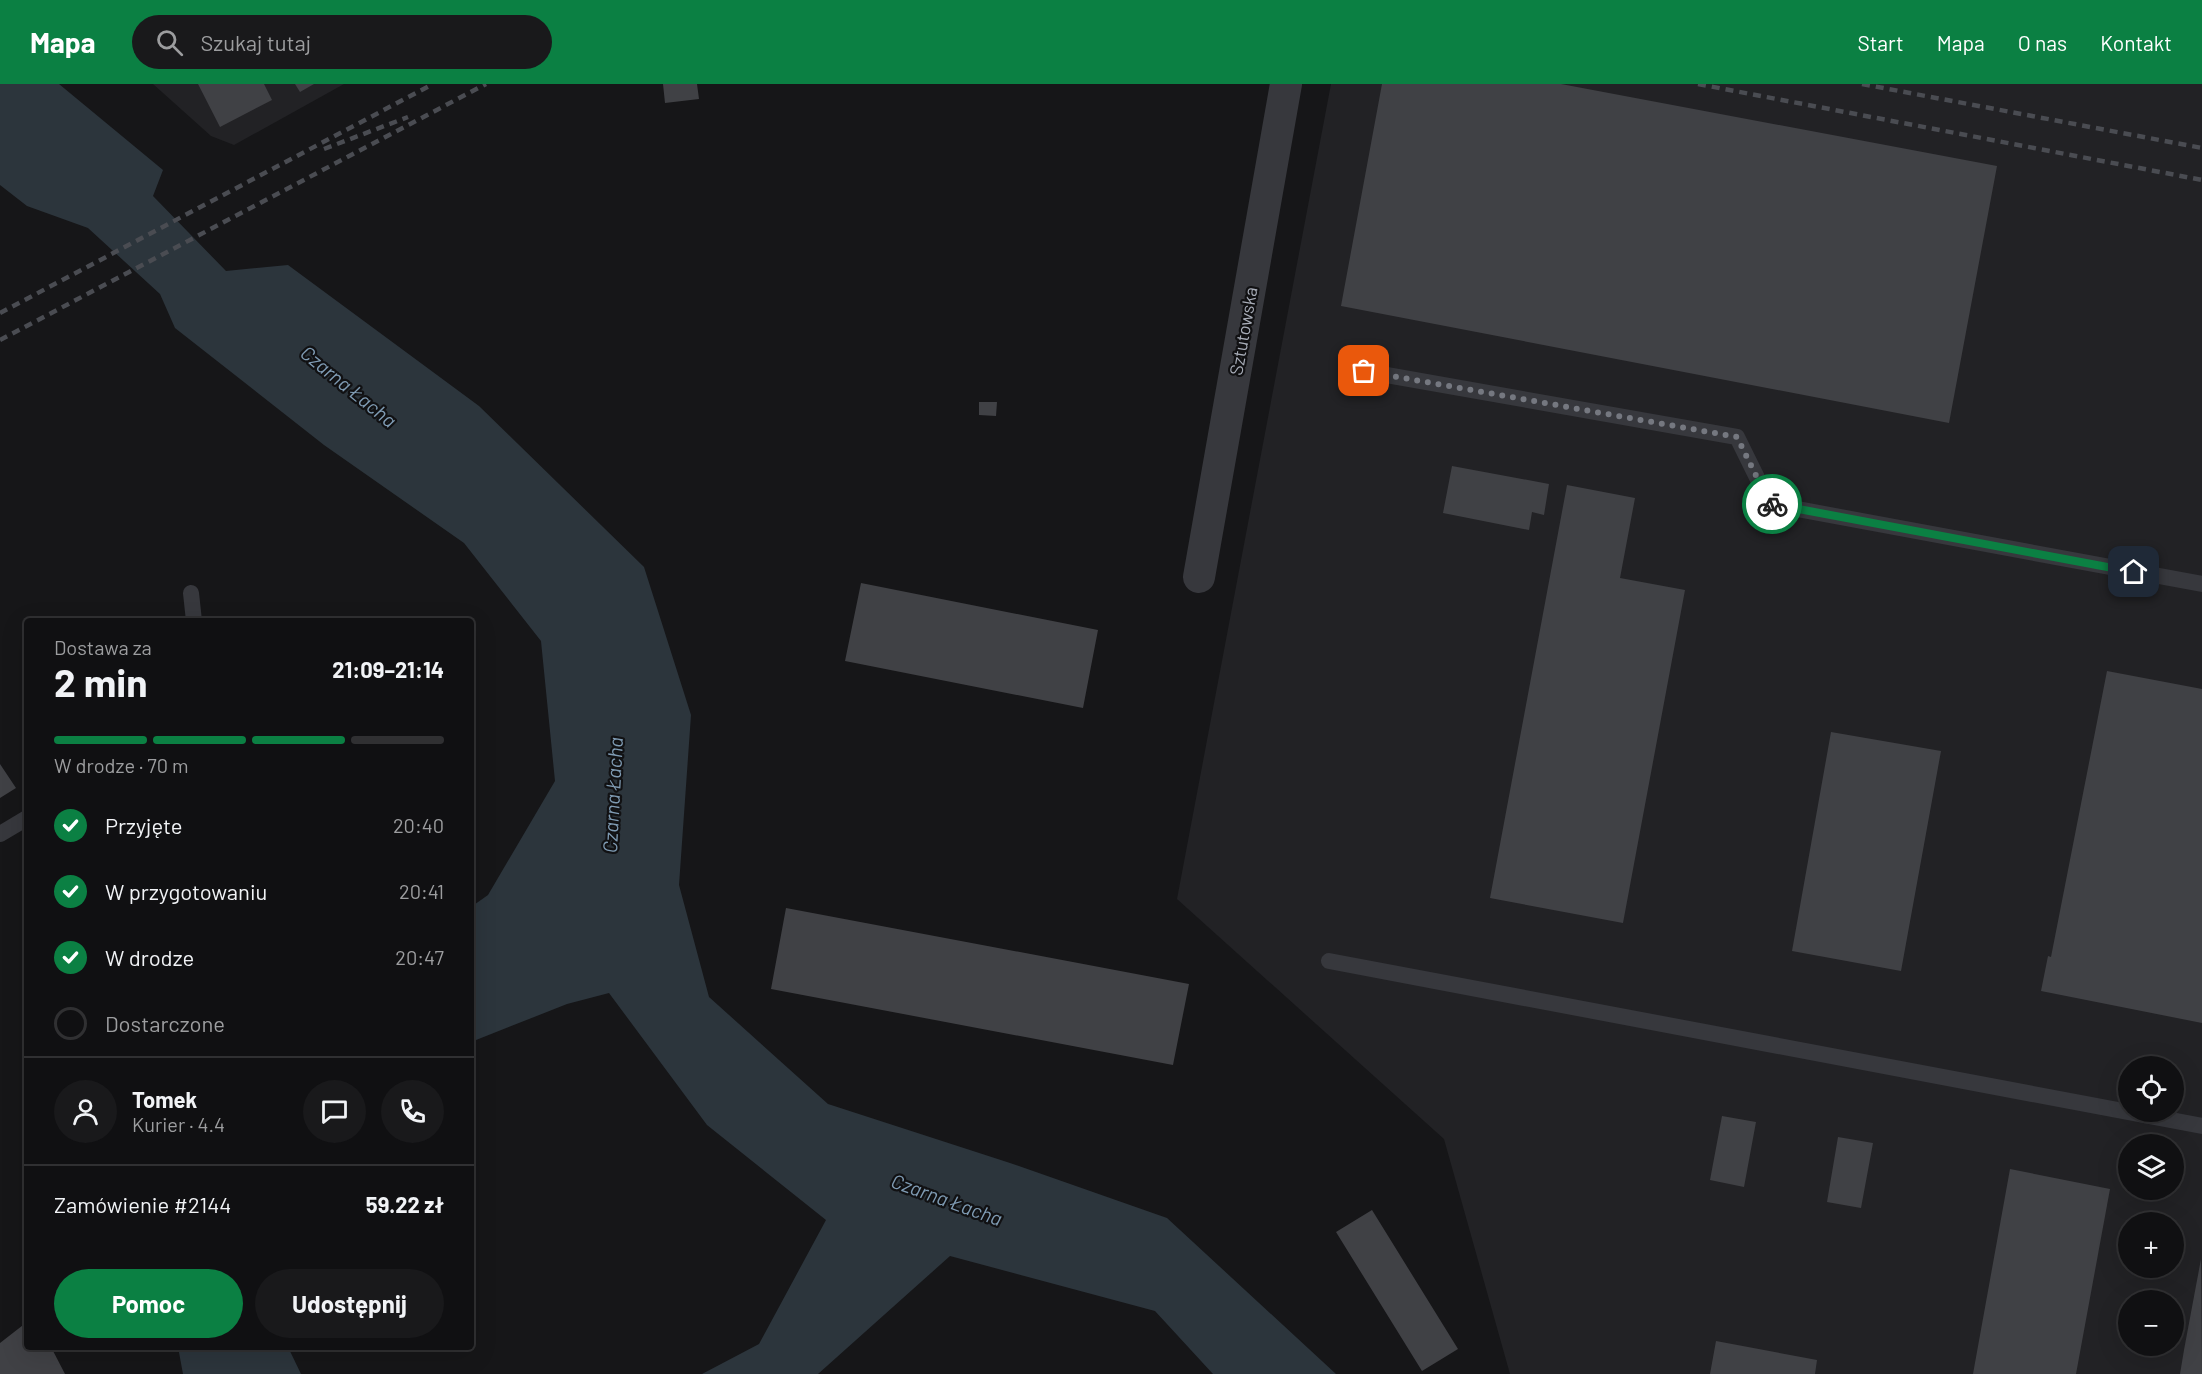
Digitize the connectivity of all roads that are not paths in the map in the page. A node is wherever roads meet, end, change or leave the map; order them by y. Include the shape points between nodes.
1 (1286, 84) edge
2 (1364, 371) dead end
3 (1199, 577) dead end
4 (2202, 584) edge
5 (191, 593) dead end
6 (194, 618) edge
7 (24, 820) edge
8 (0, 834) edge
9 (1329, 961) dead end
10 (2202, 1126) edge

1 - 3 street, Sztutowska
2 - 4 lane via 1737,437 1770,504
5 - 6 lane
7 - 8 lane
9 - 10 lane

